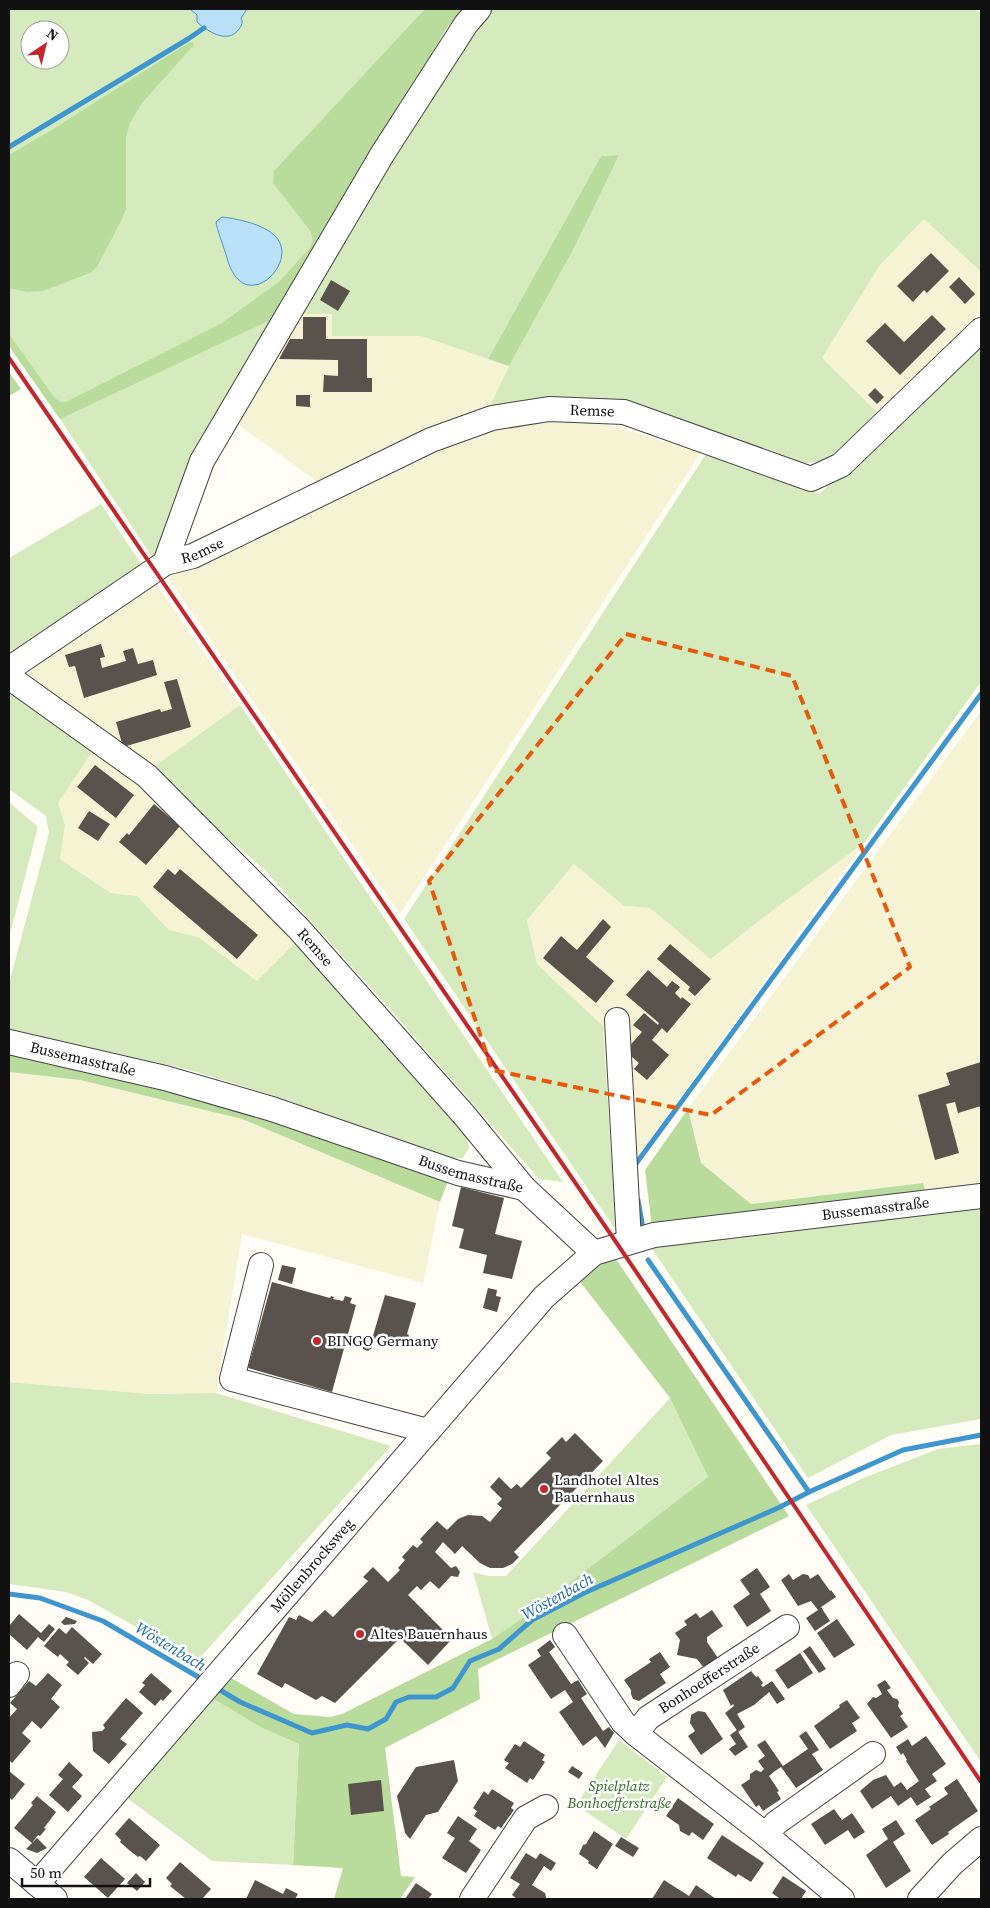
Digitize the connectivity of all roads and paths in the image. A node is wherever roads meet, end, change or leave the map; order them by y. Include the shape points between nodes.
1 (478, 9) edge
2 (981, 330) edge
3 (165, 564) junction
4 (9, 670) edge
5 (9, 677) edge
6 (617, 1020) dead end
7 (9, 1042) edge
8 (524, 1188) junction
9 (981, 1196) edge
10 (629, 1242) junction
11 (594, 1253) junction
12 (261, 1265) dead end
13 (428, 1431) junction
14 (786, 1627) dead end
15 (565, 1636) dead end
16 (636, 1734) junction
17 (873, 1754) dead end
18 (546, 1806) dead end
19 (766, 1834) junction
20 (981, 1839) edge
21 (9, 1860) edge
22 (36, 1884) junction
23 (55, 1899) edge
24 (472, 1899) edge
25 (842, 1899) edge
26 (920, 1899) edge

1 - 3 street, Remse via 383,153 202,461
2 - 3 street, Remse via 841,465 811,479 624,412 549,409 492,418 431,440 193,556
3 - 4 street, Remse
5 - 8 street, Remse via 154,782 299,928
6 - 10 street
7 - 8 street, Bussemasstraße via 165,1078 272,1109 458,1173
8 - 11 street, Bussemasstraße
9 - 10 street, Bussemasstraße via 654,1235
10 - 11 street, Bussemasstraße
11 - 13 street, Möllenbrocksweg via 544,1296
12 - 13 street via 232,1379
13 - 22 street, Möllenbrocksweg
14 - 16 street, Bonhoefferstraße via 648,1718
15 - 16 street via 623,1722
16 - 19 street
17 - 19 street via 776,1823
18 - 24 street via 526,1818
19 - 25 street
20 - 26 street via 952,1864
21 - 22 street
22 - 23 street

